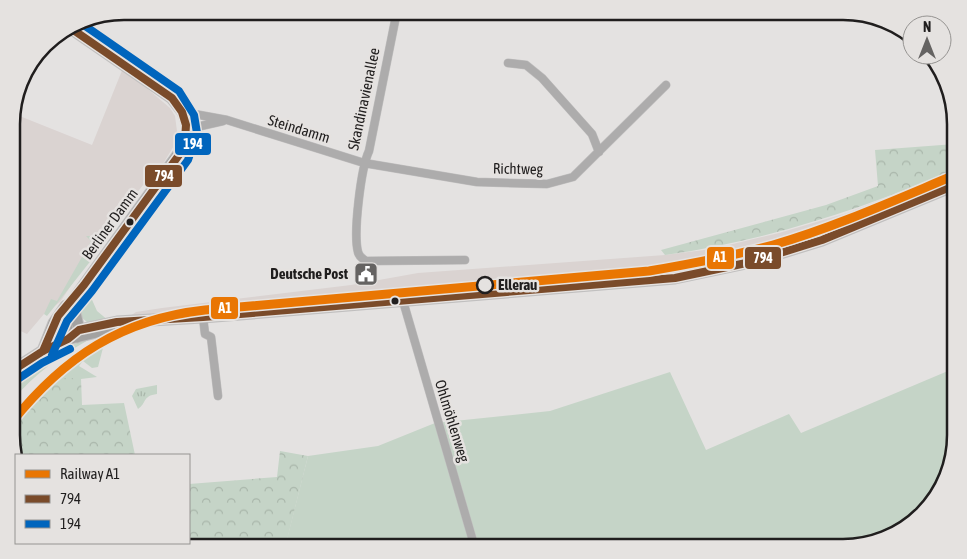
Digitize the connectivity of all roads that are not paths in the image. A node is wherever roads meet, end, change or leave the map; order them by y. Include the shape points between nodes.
1 (395, 20) edge
2 (76, 32) edge
3 (508, 63) dead end
4 (666, 85) dead end
5 (183, 112) junction
6 (227, 120) junction
7 (188, 132) junction
8 (599, 152) junction
9 (364, 163) junction
10 (947, 188) edge
11 (465, 260) dead end
12 (77, 294) junction
13 (403, 301) junction
14 (203, 317) junction
15 (74, 335) junction
16 (43, 351) junction
17 (20, 366) edge
18 (218, 396) dead end
19 (472, 539) edge

1 - 9 street, Skandinavienallee
2 - 5 main road via 172,98
3 - 8 street via 526,65 542,78 589,130
4 - 8 street, Richtweg
5 - 6 street, Steindamm
5 - 7 main road
6 - 7 street
6 - 9 street, Steindamm
7 - 12 main road, Berliner Damm via 180,155
8 - 9 street, Richtweg via 572,176 547,184 477,182
9 - 11 street, Skandinavienallee via 357,240 361,257 366,261
10 - 13 main road via 822,240 751,262 675,278
12 - 15 main road, Berliner Damm via 65,316 66,326
12 - 16 main road via 58,316
13 - 14 main road
13 - 19 street, Ohlmöhlenweg
14 - 15 main road via 157,320
14 - 18 street via 205,334 211,337
15 - 16 main road
16 - 17 main road

